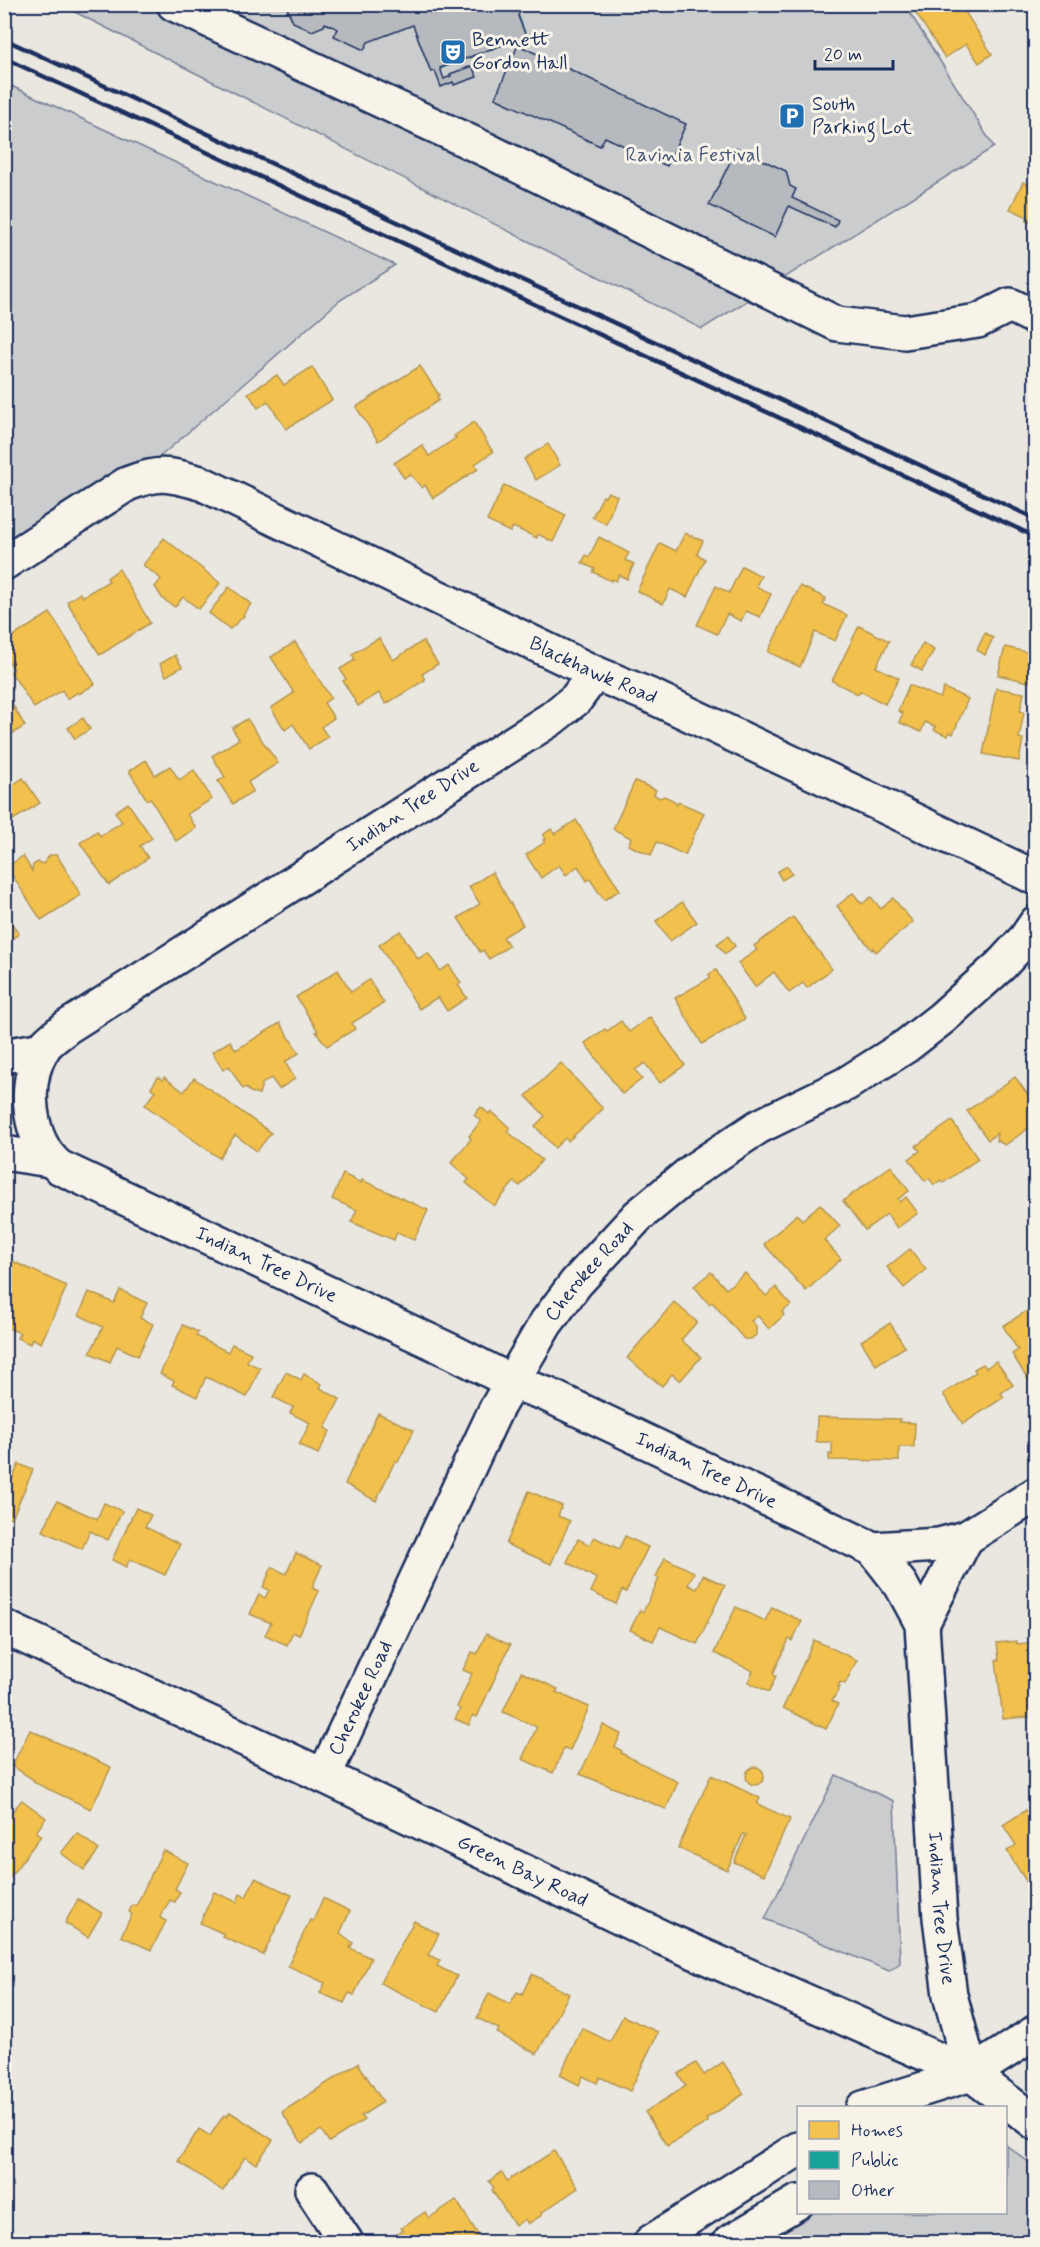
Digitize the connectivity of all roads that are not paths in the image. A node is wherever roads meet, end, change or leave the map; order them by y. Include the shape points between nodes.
1 (174, 4) edge
2 (1023, 311) edge
3 (4, 563) edge
4 (595, 673) junction
5 (1035, 878) edge
6 (1035, 923) edge
7 (43, 1049) junction
8 (4, 1056) edge
9 (4, 1153) edge
10 (50, 1160) junction
11 (512, 1382) junction
12 (1035, 1494) edge
13 (966, 1538) junction
14 (873, 1549) junction
15 (922, 1624) junction
16 (4, 1627) edge
17 (324, 1776) junction
18 (1035, 2032) edge
19 (971, 2074) junction
20 (869, 2106) edge
21 (937, 2106) edge
22 (1035, 2122) edge
23 (797, 2150) edge
24 (312, 2190) dead end
25 (797, 2203) edge
26 (346, 2242) edge
27 (651, 2242) edge
28 (730, 2242) edge

1 - 2 street via 489,151 837,324 905,332
3 - 4 street, Blackhawk Road via 127,484 149,475 171,475 201,483
4 - 5 street, Blackhawk Road
4 - 7 street, Indian Tree Drive via 576,699 551,719 67,1028
6 - 11 street, Cherokee Road via 1001,965 906,1046 846,1084 758,1127 695,1169 638,1216 576,1283 546,1323
7 - 8 street
7 - 10 street, Indian Tree Drive via 29,1088 32,1121
9 - 10 street, Indian Tree Drive
10 - 11 street, Indian Tree Drive
11 - 14 street, Indian Tree Drive via 546,1394
11 - 17 street, Cherokee Road
12 - 13 street
13 - 14 street via 939,1545
13 - 15 street
14 - 15 street, Indian Tree Drive via 901,1585
15 - 19 street, Indian Tree Drive via 940,1918 950,1995
16 - 17 street, Green Bay Road
17 - 19 street, Green Bay Road via 665,1940
18 - 19 street
19 - 20 street
19 - 21 street
19 - 22 street, Green Bay Road
23 - 27 street
24 - 26 street
25 - 28 street

